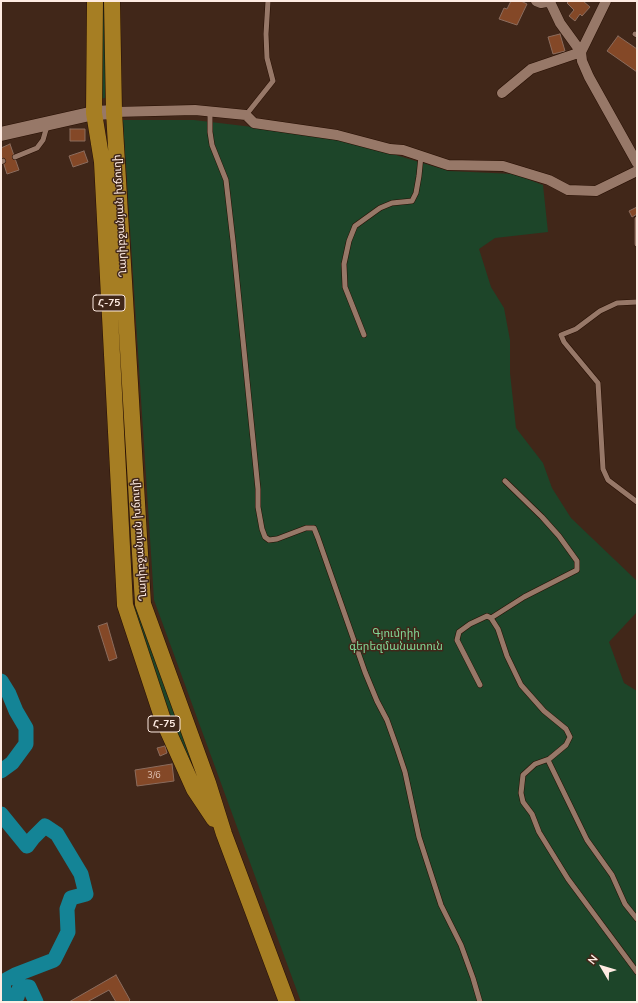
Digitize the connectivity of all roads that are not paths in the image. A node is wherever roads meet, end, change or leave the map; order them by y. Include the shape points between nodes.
1 (95, 1) edge
2 (112, 1) edge
3 (268, 1) edge
4 (536, 1) edge
5 (606, 1) edge
6 (550, 2) edge
7 (581, 52) junction
8 (502, 93) dead end
9 (210, 111) junction
10 (114, 112) junction
11 (94, 113) junction
12 (246, 115) junction
13 (47, 124) junction
14 (1, 134) edge
15 (421, 156) junction
16 (15, 157) dead end
17 (637, 163) edge
18 (637, 171) edge
19 (637, 219) edge
20 (637, 244) edge
21 (637, 302) edge
22 (364, 335) dead end
23 (505, 481) dead end
24 (637, 502) edge
25 (143, 600) junction
26 (125, 605) junction
27 (491, 618) junction
28 (480, 685) dead end
29 (549, 759) junction
30 (224, 834) junction
31 (637, 919) edge
32 (637, 972) edge
33 (287, 1002) edge
34 (480, 1002) edge

1 - 11 highway, Ղարիբջանյան խճուղի / Հ-75
2 - 10 highway, Ղարիբջանյան խճուղի / Հ-75
3 - 12 lane via 267,58 273,82
4 - 6 street
5 - 7 street
6 - 7 street via 560,23
7 - 8 street via 531,69
7 - 17 street via 588,77
9 - 10 street
9 - 12 street
9 - 34 lane via 212,145 227,187 262,529 269,540 306,528 314,528 365,672 387,720 405,772 420,837 441,905 461,945
10 - 11 main road
10 - 25 highway, Ղարիբջանյան խճուղի / Հ-75
11 - 13 main road
11 - 26 highway, Ղարիբջանյան խճուղի / Հ-75 via 102,162
12 - 15 street via 254,123 337,135
13 - 14 main road
13 - 16 lane via 43,140 37,148
15 - 18 street via 448,165 503,166 549,180 568,190 596,191
15 - 22 lane via 420,176 412,201 392,203 380,208 355,226 349,241 344,264 345,287
19 - 20 lane
21 - 24 lane via 617,303 562,335 564,342 598,383 603,469 608,480
23 - 27 lane via 559,536 577,561 577,570 524,597
25 - 26 highway
25 - 30 highway, Ղարիբջանյան խճուղի / Հ-75
26 - 30 highway, Ղարիբջանյան խճուղի / Հ-75 via 163,720 194,789
27 - 28 lane via 487,616 470,624 459,632 457,640
27 - 29 lane via 521,686 544,711 566,729 570,737 566,745
29 - 31 lane via 556,779 587,840 612,875 625,904
29 - 32 lane via 535,764 523,775 521,793 524,802 568,879
30 - 33 highway, Հ-75

